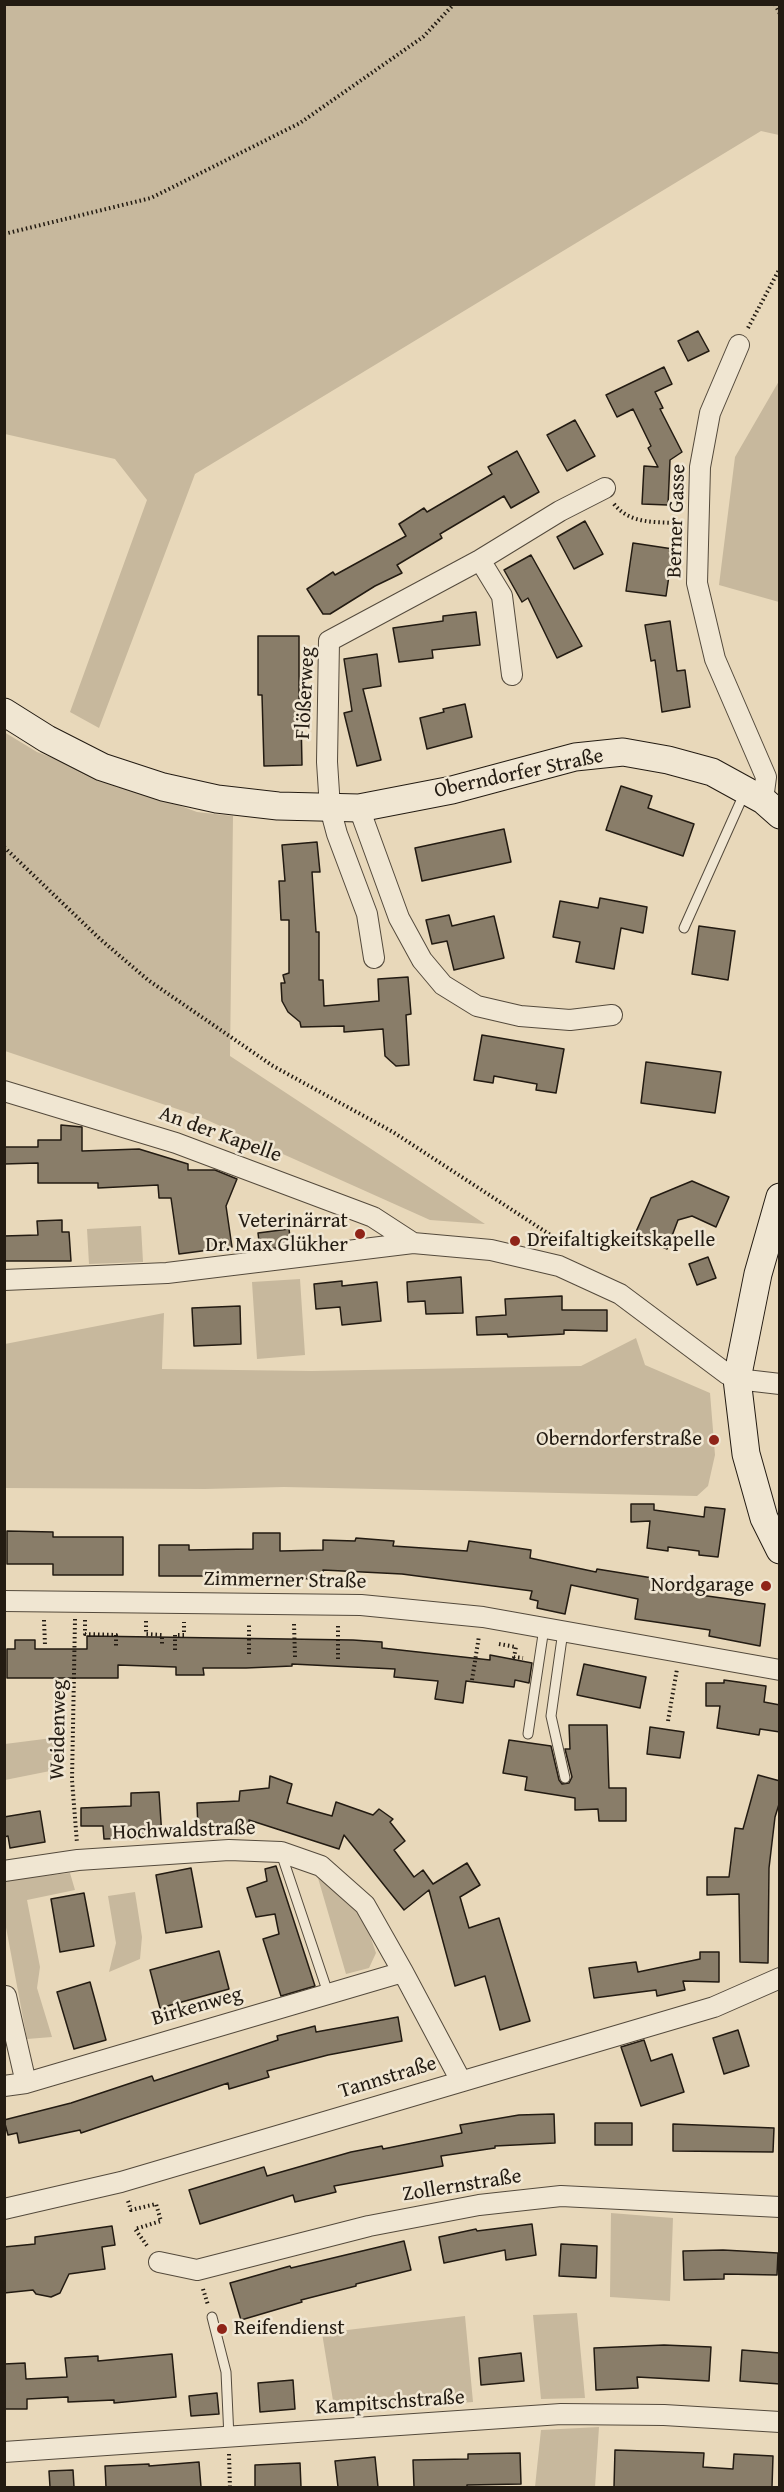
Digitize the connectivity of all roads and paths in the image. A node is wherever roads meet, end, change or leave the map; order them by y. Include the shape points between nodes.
1 (454, 4) edge
2 (775, 4) edge
3 (780, 14) edge
4 (4, 234) edge
5 (780, 268) edge
6 (739, 345) joint
7 (605, 488) joint
8 (699, 524) junction
9 (480, 560) junction
10 (512, 675) dead end
11 (4, 712) edge
12 (763, 801) edge
13 (330, 808) junction
14 (359, 808) junction
15 (4, 846) edge
16 (684, 928) dead end
17 (374, 958) dead end
18 (612, 1015) dead end
19 (4, 1091) edge
20 (780, 1197) edge
21 (412, 1243) junction
22 (559, 1266) junction
23 (4, 1280) edge
24 (737, 1379) junction
25 (780, 1384) edge
26 (780, 1550) edge
27 (4, 1601) edge
28 (80, 1601) junction
29 (146, 1602) junction
30 (183, 1603) junction
31 (249, 1605) junction
32 (293, 1605) junction
33 (338, 1605) junction
34 (483, 1617) junction
35 (553, 1630) junction
36 (499, 1644) dead end
37 (162, 1645) dead end
38 (116, 1646) dead end
39 (175, 1650) dead end
40 (249, 1654) dead end
41 (680, 1654) junction
42 (295, 1657) dead end
43 (523, 1658) dead end
44 (338, 1659) dead end
45 (780, 1670) edge
46 (472, 1680) dead end
47 (668, 1721) dead end
48 (528, 1734) dead end
49 (565, 1778) dead end
50 (281, 1852) junction
51 (78, 1860) junction
52 (4, 1870) edge
53 (403, 1972) junction
54 (780, 1978) edge
55 (328, 1993) junction
56 (6, 1996) dead end
57 (461, 2081) junction
58 (26, 2083) junction
59 (4, 2086) edge
60 (780, 2207) edge
61 (4, 2209) edge
62 (131, 2210) dead end
63 (135, 2229) dead end
64 (159, 2262) dead end
65 (197, 2270) junction
66 (212, 2317) joint
67 (780, 2422) edge
68 (229, 2438) junction
69 (4, 2452) edge
70 (230, 2487) edge

1 - 4 path via 423,38 300,123 151,198
2 - 3 path
5 - 6 path
6 - 8 street, Berner Gasse via 710,413 700,467
7 - 8 path via 626,517
7 - 9 street, Flößerweg
8 - 12 street, Berner Gasse via 697,583 715,659 766,777
9 - 10 street via 502,596
9 - 13 street, Flößerweg via 329,641
11 - 13 street, Oberndorfer Straße via 102,767 163,787 217,799
12 - 14 street, Oberndorfer Straße via 712,772 623,752 575,757 452,790
12 - 16 lane
13 - 14 street, Oberndorfer Straße
13 - 17 street via 367,914
14 - 18 street via 399,918 422,960 443,984 477,1006 520,1016 570,1020
15 - 22 path via 99,939 148,980 273,1066 393,1132 555,1238 561,1249
19 - 21 street, An der Kapelle via 187,1147 373,1217
20 - 24 street via 758,1274
21 - 22 street via 491,1250
21 - 23 street via 166,1273
22 - 24 street via 620,1294
24 - 25 street
24 - 26 street via 746,1454 765,1518
27 - 28 street, Zimmerner Straße
28 - 29 street, Zimmerner Straße
28 - 38 path via 85,1634 116,1635
28 - 51 path, Weidenweg via 72,1780
29 - 30 street, Zimmerner Straße
29 - 37 path via 146,1634 162,1635
30 - 31 street, Zimmerner Straße
30 - 39 path via 184,1635 175,1635
31 - 32 street, Zimmerner Straße
31 - 40 path
32 - 33 street, Zimmerner Straße
32 - 42 path
33 - 34 street, Zimmerner Straße
33 - 44 path
34 - 35 street, Zimmerner Straße
34 - 46 path
35 - 41 street, Zimmerner Straße
35 - 48 lane
35 - 49 lane via 551,1716
36 - 43 path via 516,1647 514,1657
41 - 45 street, Zimmerner Straße
41 - 47 path
50 - 51 street, Hochwaldstraße via 229,1850
50 - 53 street, Hochwaldstraße via 321,1866 365,1905
50 - 55 lane
51 - 52 street, Hochwaldstraße
53 - 55 street, Birkenweg
53 - 57 street, Hochwaldstraße
54 - 57 street, Tannstraße via 714,2007
55 - 58 street, Birkenweg
56 - 58 street
57 - 61 street, Tannstraße via 122,2182
58 - 59 street, Birkenweg
60 - 65 street, Zollernstraße via 550,2197 478,2205 369,2226
62 - 63 path via 156,2204 161,2222
64 - 65 street, Zollernstraße
65 - 66 path
66 - 68 lane via 226,2372
67 - 68 street, Kampitschstraße via 561,2414
68 - 69 street, Kampitschstraße
68 - 70 path

